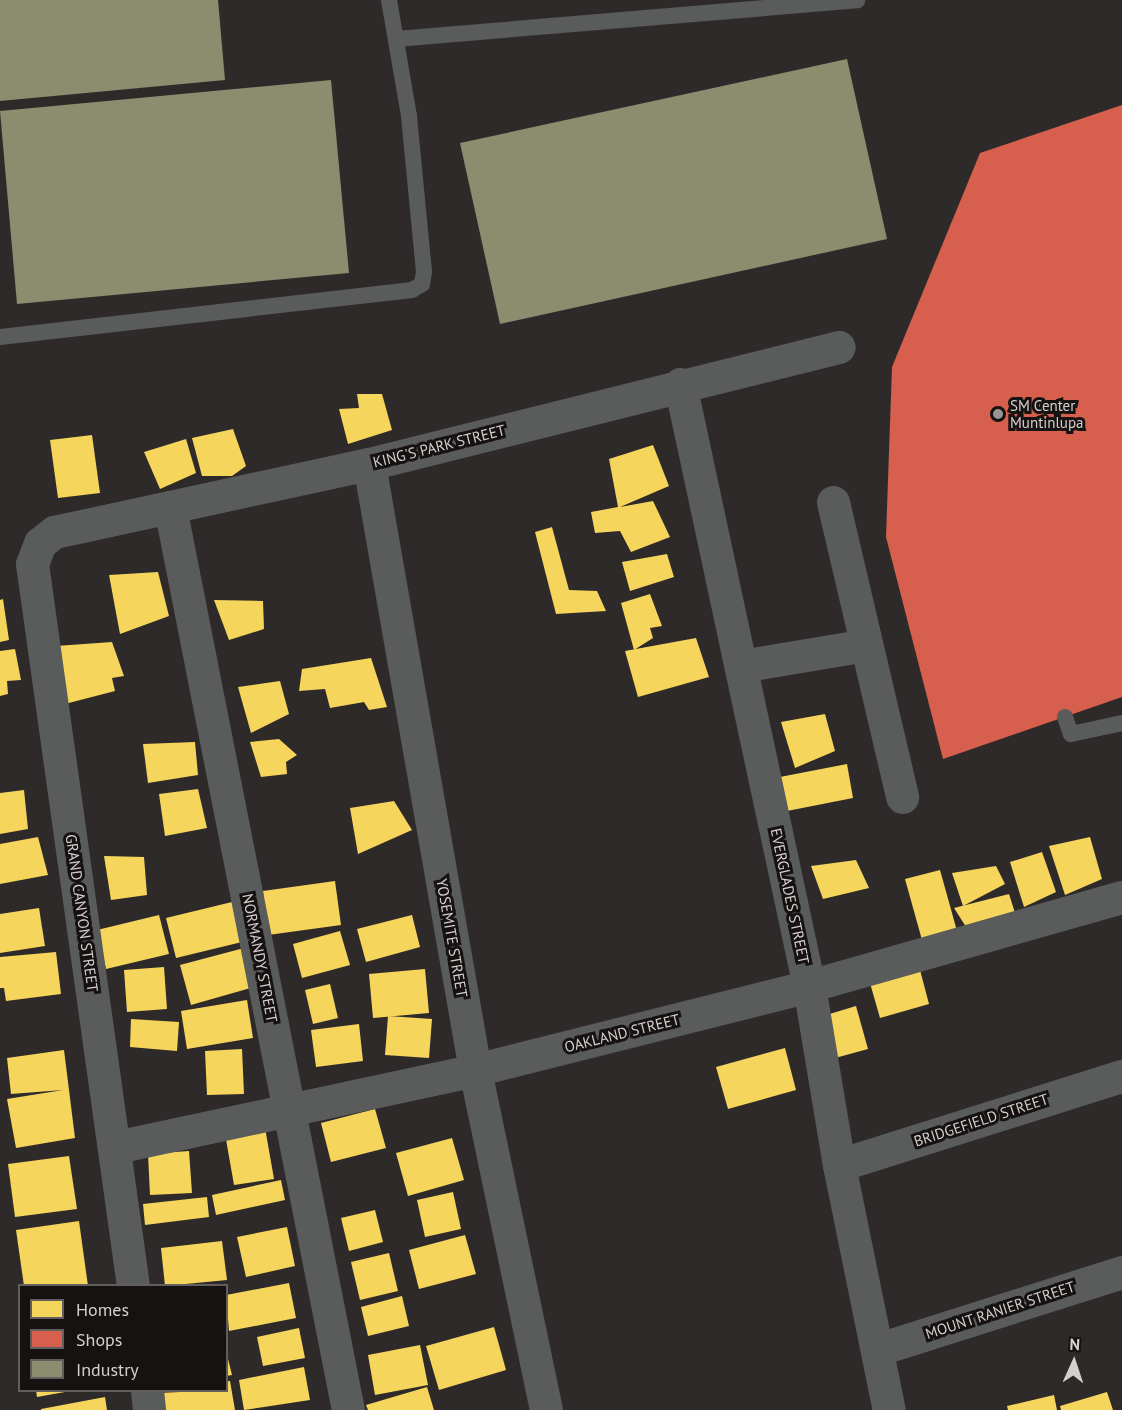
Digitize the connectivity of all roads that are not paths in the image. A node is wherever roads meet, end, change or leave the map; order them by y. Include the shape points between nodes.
1 (389, 0) edge
2 (857, 0) edge
3 (396, 39) junction
4 (0, 337) edge
5 (839, 347) dead end
6 (680, 384) junction
7 (369, 464) junction
8 (833, 502) dead end
9 (170, 507) junction
10 (40, 543) joint
11 (866, 645) junction
12 (741, 666) junction
13 (1065, 717) dead end
14 (1122, 723) edge
15 (902, 797) dead end
16 (1122, 897) edge
17 (809, 986) junction
18 (475, 1070) junction
19 (1122, 1076) edge
20 (291, 1111) junction
21 (116, 1147) junction
22 (839, 1165) junction
23 (1122, 1272) edge
24 (133, 1284) edge
25 (879, 1349) junction
26 (147, 1392) edge
27 (149, 1410) edge
28 (348, 1410) edge
29 (546, 1410) edge
30 (889, 1410) edge

1 - 3 lane
2 - 3 lane
3 - 4 lane via 409,116 422,284 412,290
5 - 6 street, KING'S PARK STREET
6 - 7 street, KING'S PARK STREET
6 - 12 street, EVERGLADES STREET
7 - 9 street, KING'S PARK STREET
7 - 18 street, YOSEMITE STREET
8 - 11 street
9 - 10 street, KING'S PARK STREET via 54,532
9 - 20 street, NORMANDY STREET
10 - 21 street, GRAND CANYON STREET via 33,564
11 - 12 street
11 - 15 street
12 - 17 street, EVERGLADES STREET
13 - 14 lane via 1071,735
16 - 17 street, OAKLAND STREET
17 - 18 street, OAKLAND STREET
17 - 22 street, EVERGLADES STREET
18 - 20 street, OAKLAND STREET
18 - 29 street, YOSEMITE STREET
19 - 22 street, BRIDGEFIELD STREET
20 - 21 street, OAKLAND STREET
20 - 28 street, NORMANDY STREET
21 - 24 street, GRAND CANYON STREET
22 - 25 street, EVERGLADES STREET
23 - 25 street, MOUNT RANIER STREET
25 - 30 street, EVERGLADES STREET
26 - 27 street

